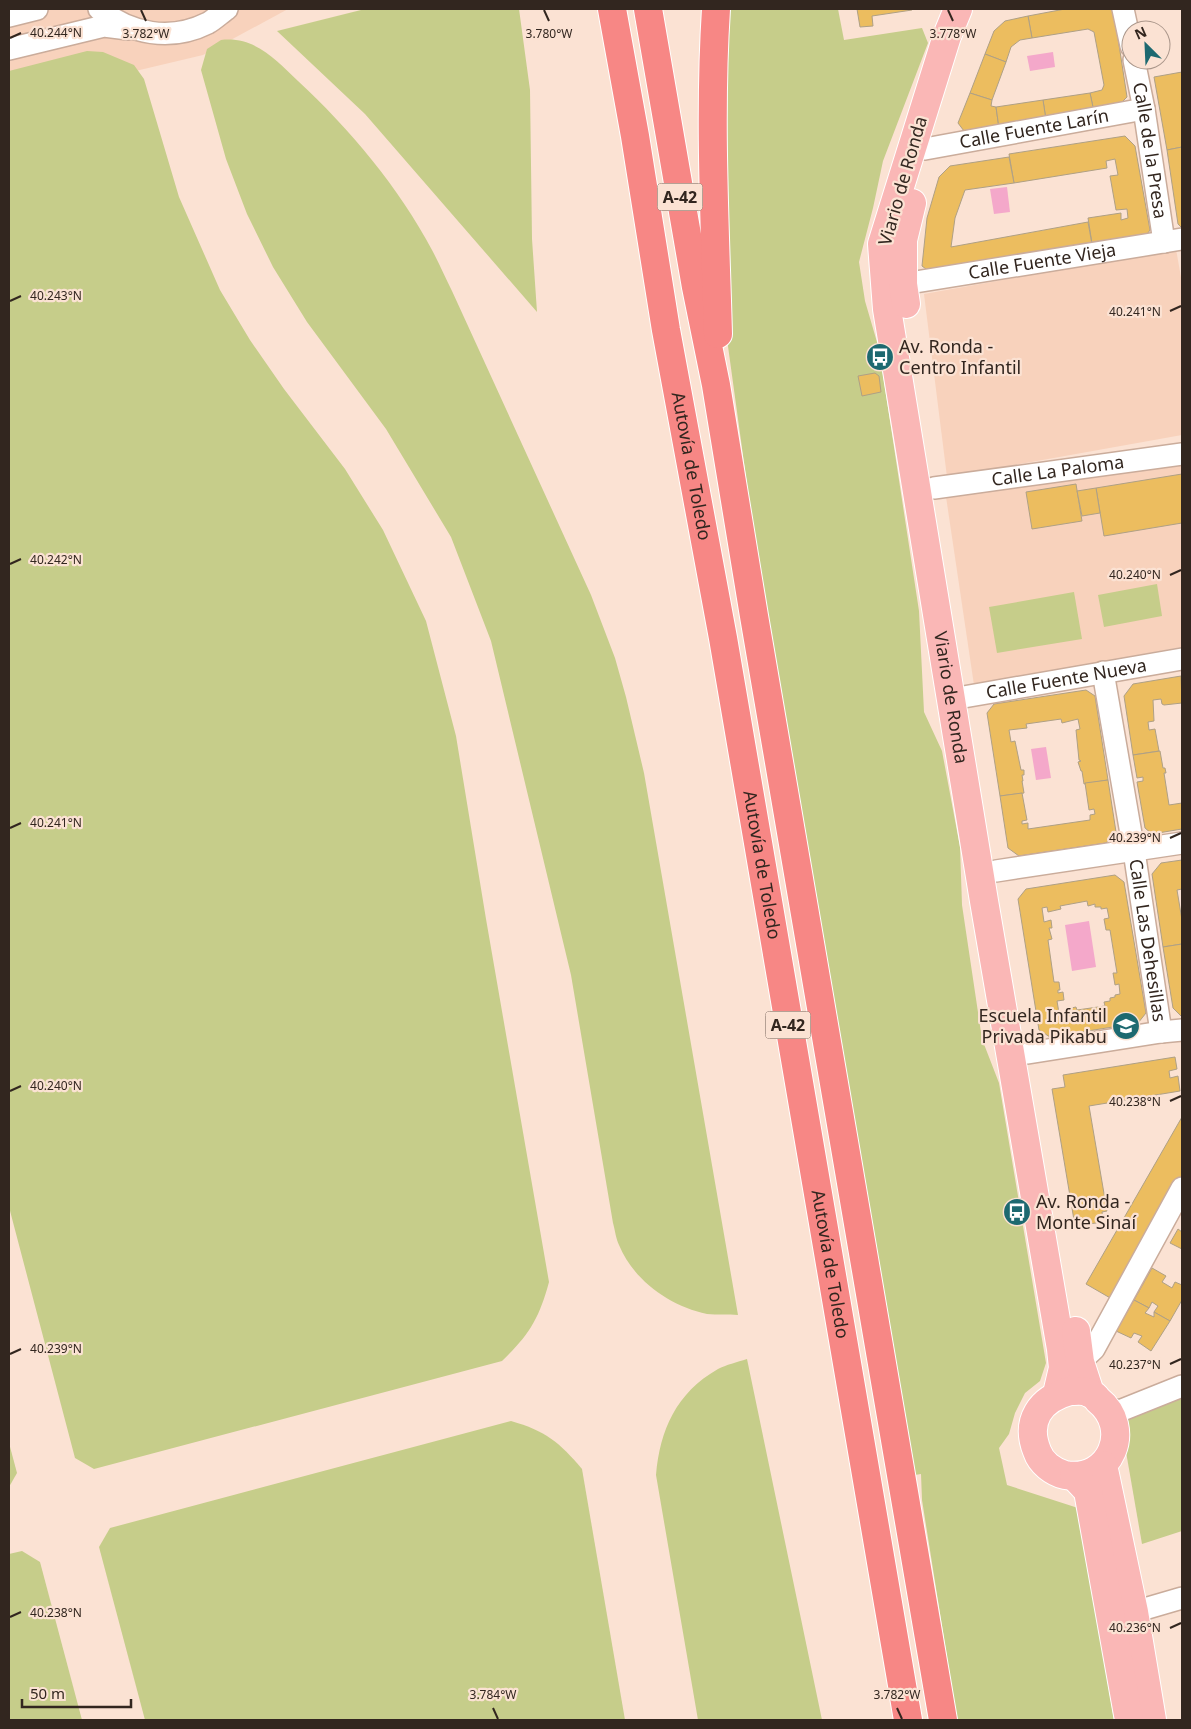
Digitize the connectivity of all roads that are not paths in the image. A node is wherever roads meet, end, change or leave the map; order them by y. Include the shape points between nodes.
1 (37, 9) edge
2 (99, 9) edge
3 (227, 9) edge
4 (612, 9) edge
5 (648, 9) edge
6 (716, 9) edge
7 (958, 9) edge
8 (975, 9) edge
9 (11, 17) edge
10 (134, 29) junction
11 (9, 49) edge
12 (1136, 70) edge
13 (1144, 109) junction
14 (924, 149) junction
15 (1173, 241) edge
16 (903, 284) junction
17 (716, 385) junction
18 (1182, 454) edge
19 (934, 488) junction
20 (1182, 660) edge
21 (1103, 672) junction
22 (959, 698) junction
23 (1182, 843) edge
24 (1134, 851) junction
25 (996, 872) junction
26 (1172, 1031) edge
27 (1028, 1053) junction
28 (1182, 1188) edge
29 (1080, 1362) junction
30 (1182, 1386) edge
31 (1057, 1394) junction
32 (1099, 1402) junction
33 (1104, 1465) junction
34 (1074, 1476) junction
35 (1182, 1598) edge
36 (1134, 1612) junction
37 (908, 1720) edge
38 (943, 1720) edge
39 (1129, 1720) edge
40 (1152, 1720) edge

1 - 9 street
2 - 10 street
3 - 10 street via 188,31 156,34
4 - 37 highway, Autovía de Toledo / A-42
5 - 17 highway, Autovía de Toledo / A-42 via 694,278
6 - 17 highway via 714,153 719,362
7 - 22 main road, Viario de Ronda via 882,244 887,309
8 - 14 main road, Viario de Ronda
10 - 11 street via 104,26
12 - 13 street, Calle de la Presa
13 - 14 street, Calle Fuente Larín
13 - 15 street, Calle de la Presa
14 - 16 main road, Viario de Ronda via 903,240
15 - 16 street, Calle Fuente Vieja
16 - 19 main road, Viario de Ronda
17 - 38 highway, Autovía de Toledo / A-42
18 - 19 street, Calle La Paloma
19 - 22 main road, Viario de Ronda
20 - 21 street, Calle Fuente Nueva
21 - 22 street, Calle Fuente Nueva
21 - 24 street, Calle Las Dehesillas
22 - 25 main road, Viario de Ronda
22 - 31 main road, Viario de Ronda via 987,919 1061,1350 1063,1368
23 - 24 street
24 - 25 street
24 - 26 street, Calle Las Dehesillas
25 - 27 main road, Viario de Ronda
26 - 27 street
27 - 29 main road, Viario de Ronda
28 - 29 street via 1094,1349
29 - 32 main road, Viario de Ronda
30 - 32 street via 1122,1410
31 - 32 main road via 1070,1391
31 - 34 main road via 1042,1406 1034,1422 1032,1440 1039,1457 1048,1467 1060,1474
32 - 33 main road via 1115,1424 1111,1452
33 - 34 main road via 1090,1474
33 - 36 main road
34 - 39 main road via 1088,1491
35 - 36 street
36 - 40 main road

